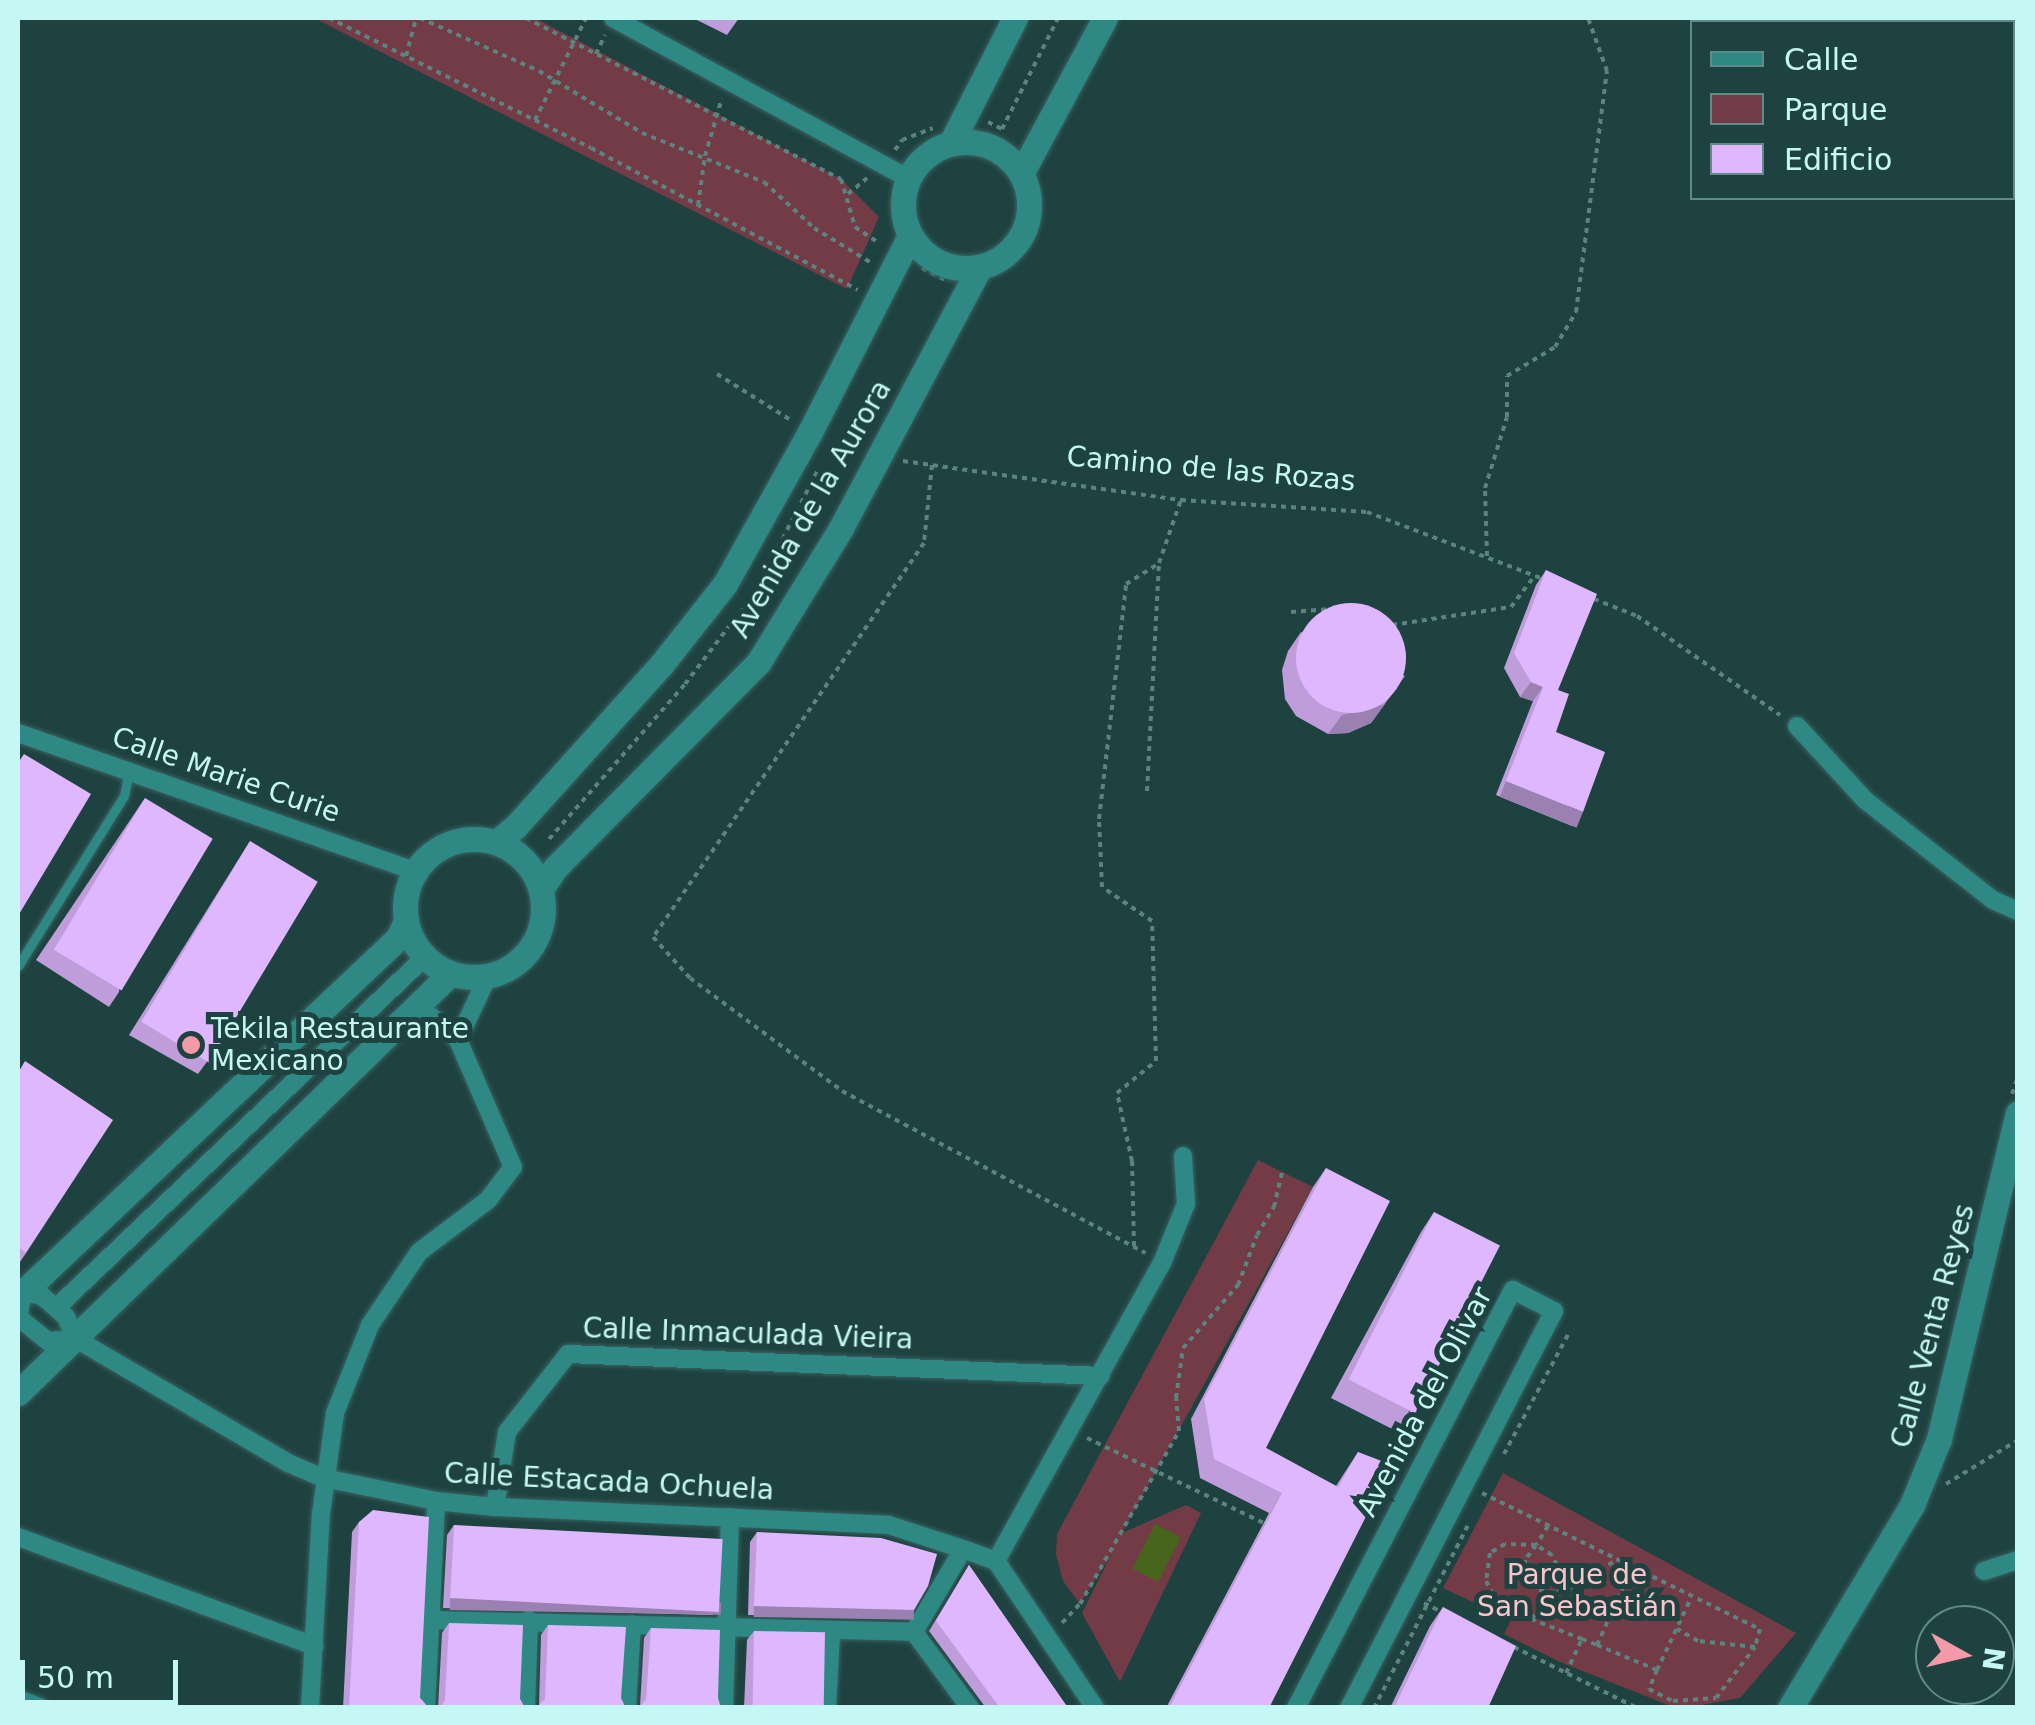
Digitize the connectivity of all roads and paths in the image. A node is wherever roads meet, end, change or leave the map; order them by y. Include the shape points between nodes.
1 (328, 18) edge
2 (418, 18) edge
3 (526, 18) edge
4 (586, 18) edge
5 (614, 18) edge
6 (1015, 18) edge
7 (1104, 18) edge
8 (1588, 18) edge
9 (573, 43) junction
10 (406, 56) junction
11 (730, 80) junction
12 (555, 81) junction
13 (715, 115) junction
14 (535, 120) junction
15 (952, 141) junction
16 (705, 156) junction
17 (1022, 172) junction
18 (908, 178) junction
19 (698, 205) junction
20 (910, 236) junction
21 (883, 246) dead end
22 (980, 267) junction
23 (922, 268) dead end
24 (890, 273) junction
25 (967, 291) junction
26 (876, 300) junction
27 (717, 374) dead end
28 (810, 432) junction
29 (878, 458) junction
30 (932, 465) junction
31 (1182, 500) junction
32 (1487, 558) junction
33 (1159, 563) junction
34 (1534, 576) junction
35 (1551, 582) edge
36 (1586, 596) edge
37 (1336, 608) edge
38 (1290, 612) dead end
39 (1380, 620) edge
40 (1796, 726) joint
41 (18, 733) edge
42 (129, 770) junction
43 (1146, 791) dead end
44 (496, 842) junction
45 (415, 872) junction
46 (541, 888) junction
47 (2018, 911) edge
48 (406, 921) junction
49 (425, 957) junction
50 (18, 966) edge
51 (451, 974) junction
52 (488, 976) junction
53 (412, 1015) junction
54 (458, 1040) junction
55 (2018, 1077) edge
56 (2014, 1108) edge
57 (1182, 1156) dead end
58 (1282, 1172) dead end
59 (1134, 1247) junction
60 (1162, 1262) junction
61 (19, 1293) edge
62 (56, 1308) junction
63 (1569, 1333) dead end
64 (25, 1336) edge
65 (76, 1339) junction
66 (1101, 1376) junction
67 (18, 1393) edge
68 (2018, 1440) edge
69 (1500, 1462) dead end
70 (324, 1478) junction
71 (1492, 1478) dead end
72 (1466, 1481) junction
73 (1483, 1494) junction
74 (436, 1501) junction
75 (1912, 1505) junction
76 (495, 1507) junction
77 (1475, 1510) dead end
78 (730, 1517) junction
79 (1548, 1526) junction
80 (18, 1537) edge
81 (1536, 1544) junction
82 (963, 1549) junction
83 (1617, 1559) junction
84 (2018, 1560) edge
85 (996, 1561) junction
86 (1632, 1566) junction
87 (1984, 1571) dead end
88 (1559, 1593) junction
89 (1692, 1596) junction
90 (1530, 1619) junction
91 (431, 1620) junction
92 (530, 1620) junction
93 (632, 1624) junction
94 (726, 1624) junction
95 (1676, 1629) junction
96 (914, 1632) junction
97 (831, 1633) junction
98 (1048, 1638) junction
99 (1582, 1638) junction
100 (1597, 1645) junction
101 (315, 1646) junction
102 (1754, 1647) junction
103 (1657, 1670) junction
104 (1566, 1673) dead end
105 (18, 1698) edge
106 (1789, 1705) edge
107 (42, 1708) edge
108 (310, 1708) edge
109 (426, 1708) edge
110 (526, 1708) edge
111 (628, 1708) edge
112 (724, 1708) edge
113 (826, 1708) edge
114 (970, 1708) edge
115 (1095, 1708) edge
116 (1296, 1708) edge
117 (1349, 1708) edge
118 (1374, 1708) edge

1 - 10 path
2 - 10 path
2 - 12 path
3 - 9 path
4 - 9 path
5 - 11 street
6 - 15 street
7 - 17 street
8 - 32 path via 1607,71 1576,312 1555,347 1507,376 1508,417 1485,488
9 - 12 path
9 - 13 path
10 - 14 path
11 - 13 path
11 - 18 street
12 - 14 path
12 - 16 path via 642,133
13 - 16 path
13 - 21 path via 841,179 855,226
14 - 19 path
15 - 17 street via 988,143
15 - 18 street via 929,152
16 - 19 path
16 - 24 path via 764,182 814,228
17 - 22 street via 1030,199 1026,228 1012,250
18 - 20 street via 904,218
19 - 26 path
20 - 22 street via 930,258
20 - 24 street, Avenida de la Aurora
22 - 25 street, Avenida de la Aurora
23 - 25 path
24 - 26 street, Avenida de la Aurora
25 - 29 street, Avenida de la Aurora
26 - 28 street, Avenida de la Aurora
27 - 28 path
28 - 44 street, Avenida de la Aurora via 714,598 661,665
29 - 30 path, Camino de las Rozas
29 - 46 street, Avenida de la Aurora via 758,663
30 - 31 path, Camino de las Rozas
30 - 59 path via 924,543 654,937 690,978 842,1091
31 - 32 path, Camino de las Rozas via 1368,512
31 - 33 path
32 - 34 path, Camino de las Rozas
33 - 43 path
33 - 59 path via 1126,584 1099,819 1102,887 1152,921 1158,992 1156,1062 1117,1093 1132,1161
34 - 35 path, Camino de las Rozas
34 - 39 path via 1511,607 1393,626
36 - 40 path via 1637,616
37 - 38 path
40 - 47 street via 1865,800 1993,900
41 - 42 street, Calle Marie Curie
42 - 45 street, Calle Marie Curie
42 - 50 lane via 124,796
44 - 45 street via 450,842
44 - 46 street via 524,860
45 - 48 street via 407,886
46 - 52 street via 544,911 532,943 509,968
48 - 49 street
48 - 61 street via 398,938
49 - 51 street
49 - 62 street
51 - 52 street
51 - 53 street
52 - 54 street
53 - 54 street via 432,1017
53 - 65 street
54 - 70 street via 513,1167 488,1200 418,1252 370,1326 335,1414
55 - 56 path
56 - 75 street, Calle Venta Reyes via 1938,1439
57 - 60 street via 1186,1204
58 - 98 path via 1274,1207 1238,1285 1183,1348 1179,1432 1080,1604
59 - 60 path
60 - 66 street
61 - 62 street via 42,1296
61 - 64 street
62 - 65 street
63 - 69 path
64 - 65 street
65 - 67 street
65 - 70 street, Calle Estacada Ochuela via 288,1464
66 - 76 street, Calle Inmaculada Vieira via 568,1354 507,1432
66 - 85 street
68 - 75 path
70 - 74 street, Calle Estacada Ochuela
70 - 101 street
71 - 73 path
72 - 73 path
72 - 116 street, Avenida del Olivar via 1554,1310 1513,1290
72 - 117 street, Avenida del Olivar
73 - 79 path
74 - 76 street, Calle Estacada Ochuela
74 - 91 street
75 - 106 street, Calle Venta Reyes
76 - 78 street, Calle Estacada Ochuela
77 - 118 path
78 - 82 street, Calle Estacada Ochuela via 888,1525
78 - 94 street
79 - 81 path
79 - 83 path
80 - 101 street
81 - 88 path via 1557,1564
81 - 88 path via 1525,1578 1539,1590
81 - 90 path via 1505,1544 1490,1554 1486,1581 1512,1616
82 - 85 street, Calle Estacada Ochuela
82 - 96 street
83 - 86 path
83 - 88 path via 1588,1582
84 - 87 street
85 - 98 street
86 - 89 path
86 - 100 path
88 - 90 path
89 - 95 path
89 - 102 path via 1760,1629
90 - 99 path
91 - 92 street
91 - 109 street
92 - 93 street
92 - 110 street
93 - 94 street
93 - 111 street
94 - 97 street
94 - 112 street
95 - 102 path via 1698,1641
95 - 103 path
96 - 97 street
96 - 114 street
97 - 113 street
98 - 115 street
99 - 100 path
99 - 104 path
100 - 103 path
101 - 108 street
102 - 103 path via 1716,1698 1673,1701 1648,1689
105 - 107 street

